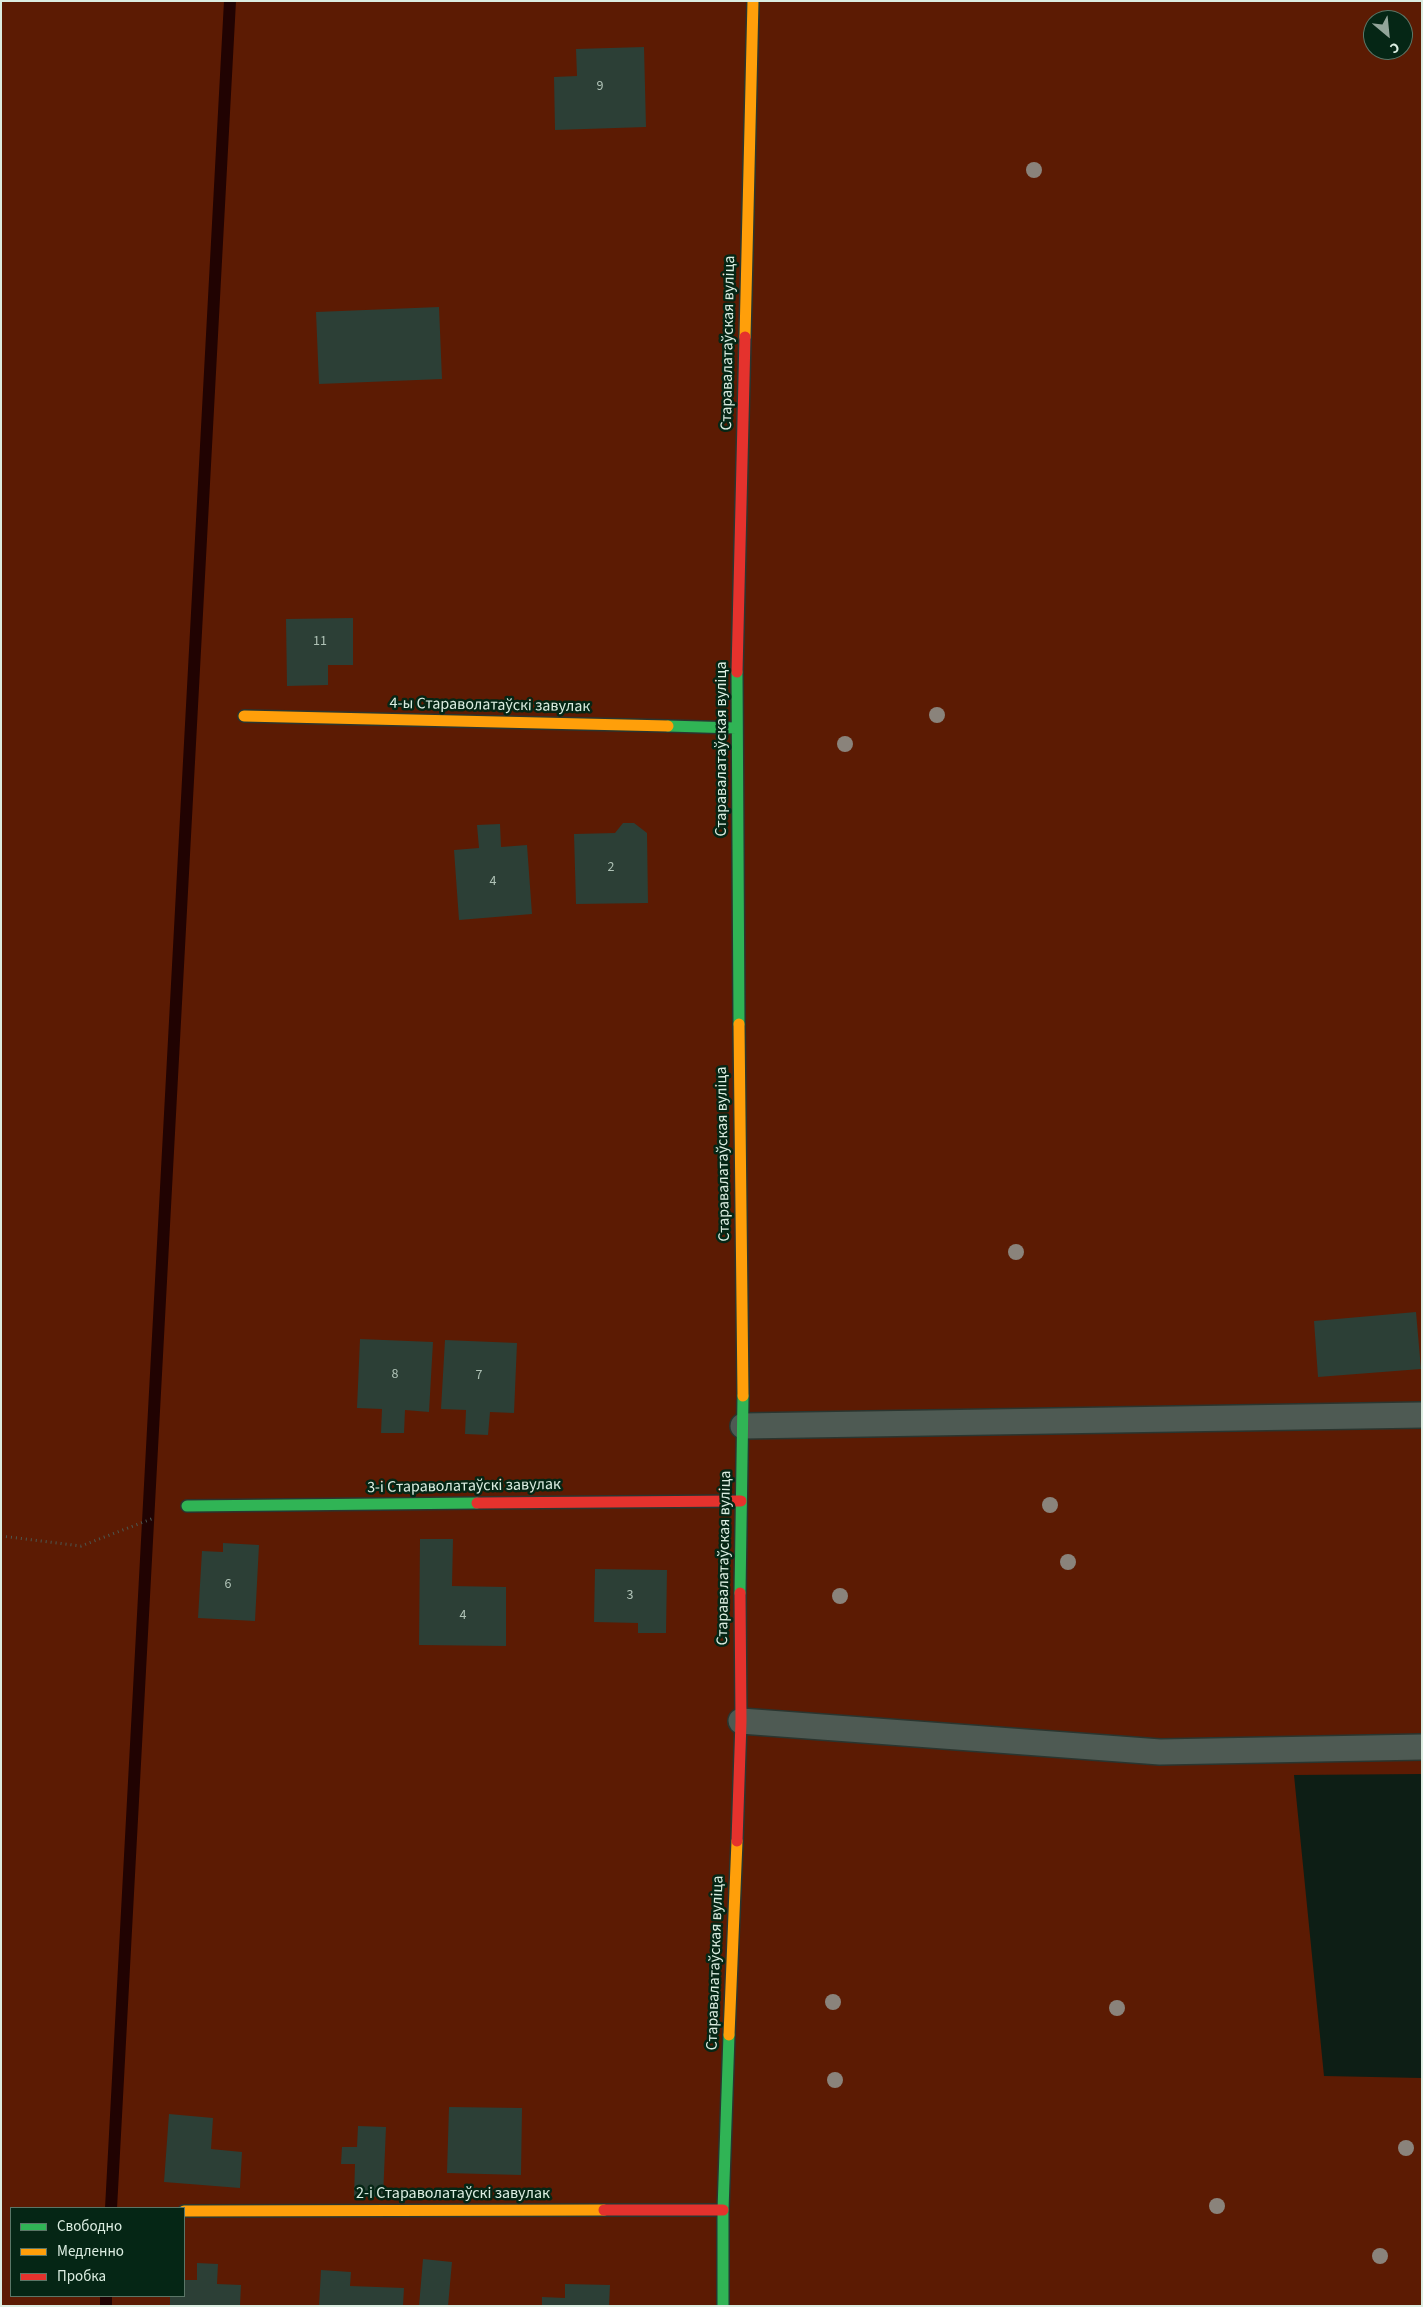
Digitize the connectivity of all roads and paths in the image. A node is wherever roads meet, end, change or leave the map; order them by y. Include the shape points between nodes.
1 (753, 1) edge
2 (244, 716) dead end
3 (736, 728) junction
4 (1422, 1415) edge
5 (743, 1426) junction
6 (741, 1501) junction
7 (187, 1506) joint
8 (1, 1536) edge
9 (741, 1721) junction
10 (1422, 1747) edge
11 (723, 2210) junction
12 (185, 2211) edge
13 (723, 2306) edge

1 - 3 street, Старавалатаўская вуліца
2 - 3 street, 4-ы Стараволатаўскі завулак
3 - 5 street, Старавалатаўская вуліца
4 - 5 lane
5 - 6 street, Старавалатаўская вуліца
6 - 7 street, 3-і Стараволатаўскі завулак
6 - 9 street, Старавалатаўская вуліца
7 - 8 path via 81,1546
9 - 10 lane via 1160,1752
9 - 11 street, Старавалатаўская вуліца
11 - 12 street, 2-і Стараволатаўскі завулак
11 - 13 street, Старавалатаўская вуліца

